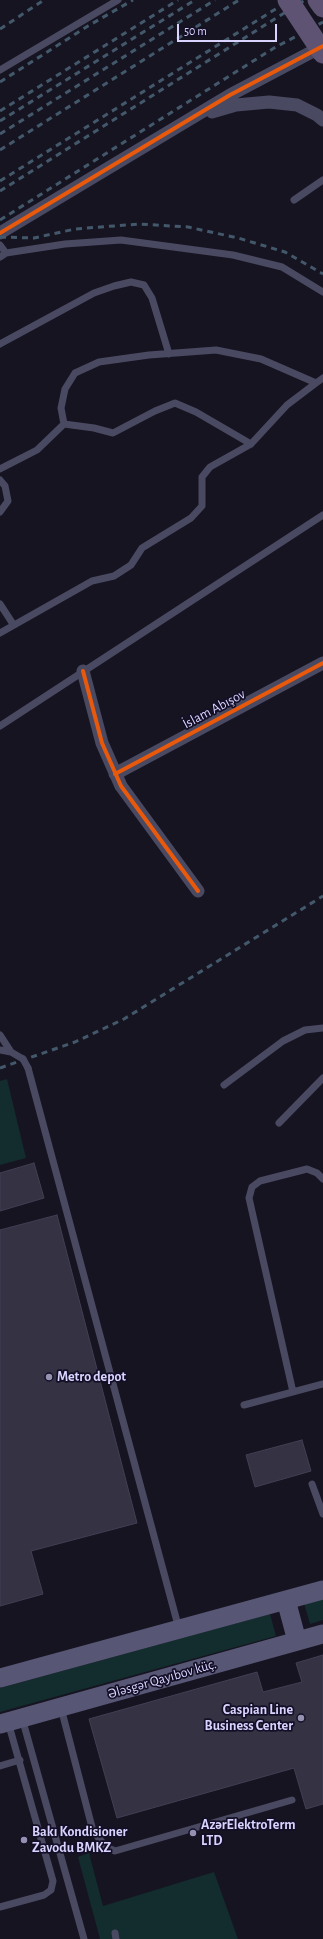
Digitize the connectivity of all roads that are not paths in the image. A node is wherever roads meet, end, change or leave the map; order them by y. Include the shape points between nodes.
1 (118, 0) edge
2 (288, 0) edge
3 (318, 0) edge
4 (323, 8) edge
5 (323, 46) edge
6 (323, 53) edge
7 (0, 70) edge
8 (198, 115) junction
9 (323, 120) edge
10 (323, 180) edge
11 (294, 200) dead end
12 (0, 233) edge
13 (0, 245) edge
14 (3, 255) edge
15 (323, 292) edge
16 (0, 344) edge
17 (169, 354) junction
18 (323, 378) edge
19 (316, 383) junction
20 (64, 424) junction
21 (251, 444) junction
22 (0, 469) edge
23 (0, 480) edge
24 (0, 512) edge
25 (323, 515) edge
26 (0, 604) edge
27 (13, 624) junction
28 (0, 633) edge
29 (323, 663) edge
30 (83, 671) junction
31 (0, 726) edge
32 (116, 774) junction
33 (198, 891) dead end
34 (323, 1028) edge
35 (0, 1035) edge
36 (0, 1050) edge
37 (11, 1052) junction
38 (323, 1078) edge
39 (224, 1085) dead end
40 (279, 1123) dead end
41 (323, 1179) edge
42 (323, 1384) edge
43 (293, 1392) junction
44 (244, 1405) dead end
45 (312, 1484) dead end
46 (323, 1514) edge
47 (323, 1590) edge
48 (286, 1600) junction
49 (179, 1629) junction
50 (323, 1634) edge
51 (297, 1641) junction
52 (0, 1678) edge
53 (60, 1708) junction
54 (10, 1721) edge
55 (20, 1760) junction
56 (0, 1766) edge
57 (292, 1800) dead end
58 (0, 1907) edge
59 (84, 1939) edge

1 - 7 lane
2 - 6 main road, bridge
3 - 4 main road
5 - 8 street via 230,95
8 - 9 street via 236,105 270,102 297,105
8 - 12 street
10 - 11 lane
13 - 14 lane
14 - 15 lane via 65,244 121,240 178,246 233,255 282,268
16 - 17 lane via 94,293 131,282 144,285 152,298
17 - 19 lane via 216,350 261,359
17 - 20 lane via 99,362 75,373 65,389 61,408
18 - 19 lane
19 - 21 lane via 288,405
20 - 21 lane via 113,433 175,403 196,412
20 - 22 lane via 37,450
21 - 27 lane via 210,467 202,477 202,506 191,518 142,548 131,565 114,576 92,580
23 - 24 lane via 5,486 8,501
25 - 30 lane
26 - 27 lane
27 - 28 lane
29 - 32 street, İslam Abışov
30 - 31 lane
30 - 32 street via 102,743
32 - 33 street via 121,786
34 - 39 lane via 305,1030 283,1041
35 - 37 lane
36 - 37 lane
37 - 49 lane, bridge via 23,1059 28,1068
38 - 40 lane
41 - 43 lane via 317,1172 307,1169 260,1181 252,1187 248,1198
42 - 43 lane
43 - 44 lane
45 - 46 lane
47 - 48 main road
48 - 49 main road
48 - 51 main road
49 - 52 main road
50 - 51 main road, Ələsgər Qayıbov küç.
51 - 53 main road, Ələsgər Qayıbov küç.
53 - 54 main road, Ələsgər Qayıbov küç.
53 - 57 lane via 93,1831 106,1847 115,1851
54 - 55 lane
54 - 59 lane
55 - 56 lane
55 - 58 lane via 53,1881 51,1890 44,1895

